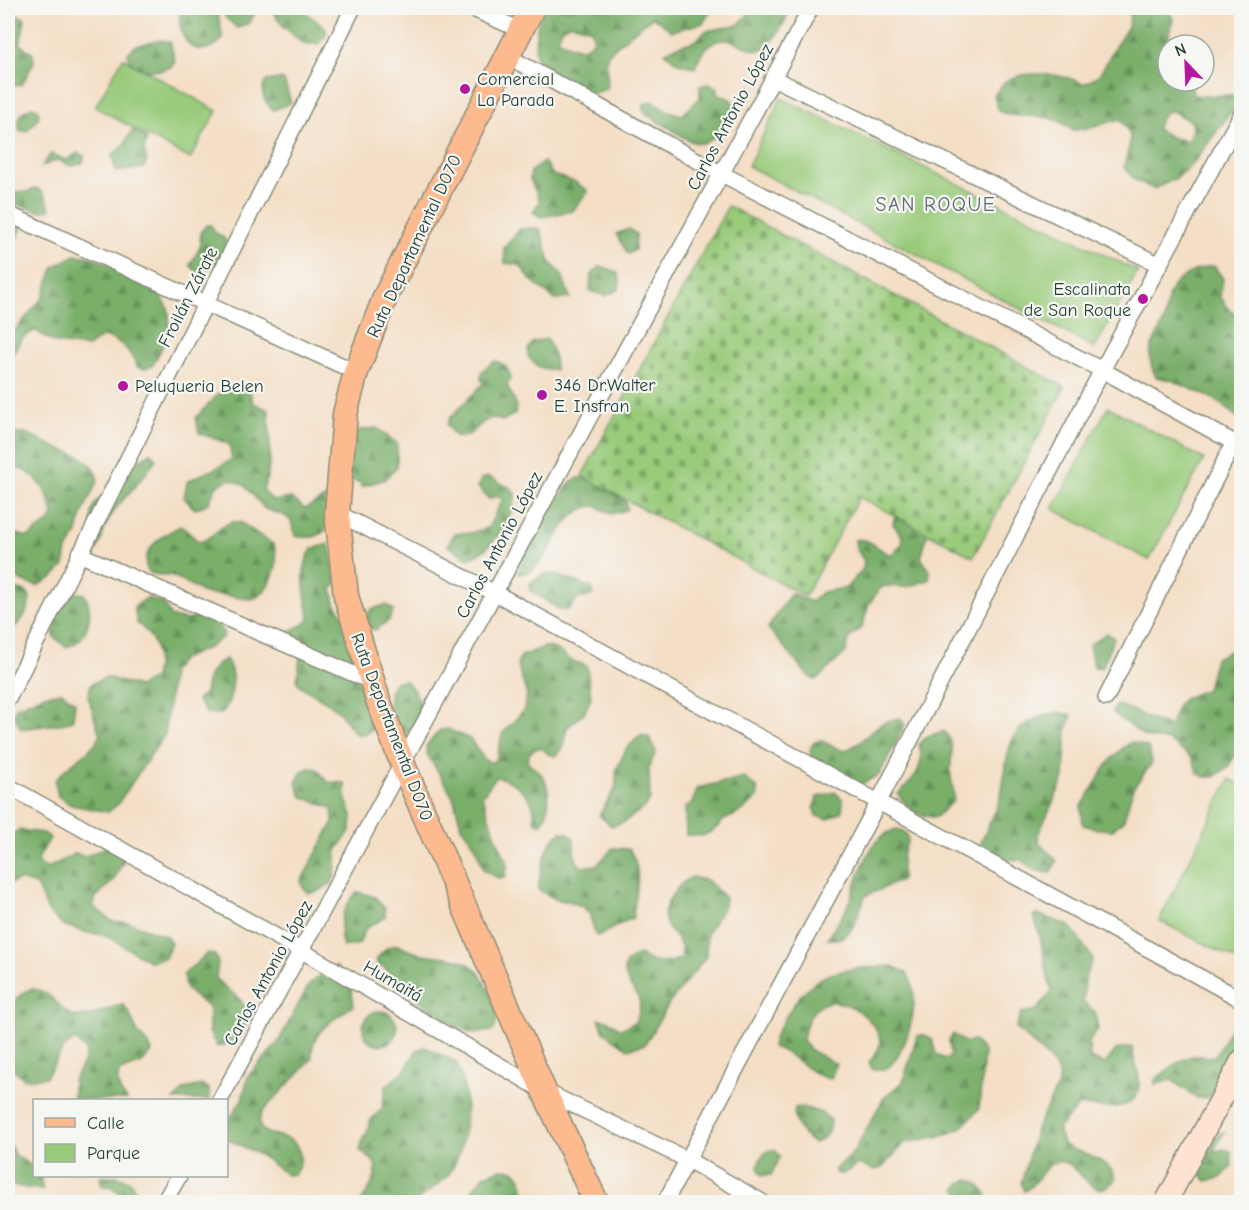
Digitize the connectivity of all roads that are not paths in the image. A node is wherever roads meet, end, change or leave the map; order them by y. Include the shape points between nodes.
1 (353, 8) edge
2 (471, 8) edge
3 (532, 8) edge
4 (811, 8) edge
5 (520, 30) junction
6 (507, 56) junction
7 (773, 78) junction
8 (1242, 113) edge
9 (722, 174) junction
10 (8, 214) edge
11 (1160, 265) junction
12 (207, 304) junction
13 (1102, 370) junction
14 (357, 372) junction
15 (1238, 444) edge
16 (337, 513) junction
17 (79, 554) junction
18 (495, 593) junction
19 (372, 682) junction
20 (1106, 698) dead end
21 (8, 699) edge
22 (403, 765) junction
23 (8, 786) edge
24 (879, 801) junction
25 (302, 951) junction
26 (1242, 1000) edge
27 (1242, 1060) edge
28 (544, 1091) junction
29 (221, 1099) edge
30 (688, 1160) junction
31 (178, 1177) edge
32 (165, 1203) edge
33 (596, 1203) edge
34 (665, 1203) edge
35 (762, 1203) edge
36 (1166, 1203) edge

1 - 12 street, Froilán Zárate
2 - 5 street
3 - 5 main road, Ruta Departamental D070
4 - 7 street, Carlos Antonio López
5 - 6 main road, Ruta Departamental D070
6 - 9 street
6 - 14 main road, Ruta Departamental D070 via 386,296
7 - 9 street, Carlos Antonio López
7 - 11 street
8 - 11 street
9 - 13 street
9 - 18 street, Carlos Antonio López
10 - 12 street
11 - 13 street
12 - 14 street
12 - 17 street, Froilán Zárate
13 - 15 street
13 - 24 street
14 - 16 main road, Ruta Departamental D070 via 345,414
15 - 20 street
16 - 18 street
16 - 19 main road, Ruta Departamental D070 via 346,596
17 - 19 street
17 - 21 street, Froilán Zárate
18 - 22 street, Carlos Antonio López
18 - 24 street
19 - 22 main road, Ruta Departamental D070
22 - 25 street, Carlos Antonio López
22 - 28 main road, Ruta Departamental D070
23 - 25 street, Humaitá
24 - 26 street
24 - 30 street
25 - 28 street, Humaitá
25 - 29 street, Carlos Antonio López
27 - 36 main road
28 - 30 street, Humaitá
28 - 33 main road, Ruta Departamental D070
30 - 34 street
30 - 35 street, Humaitá
31 - 32 street

